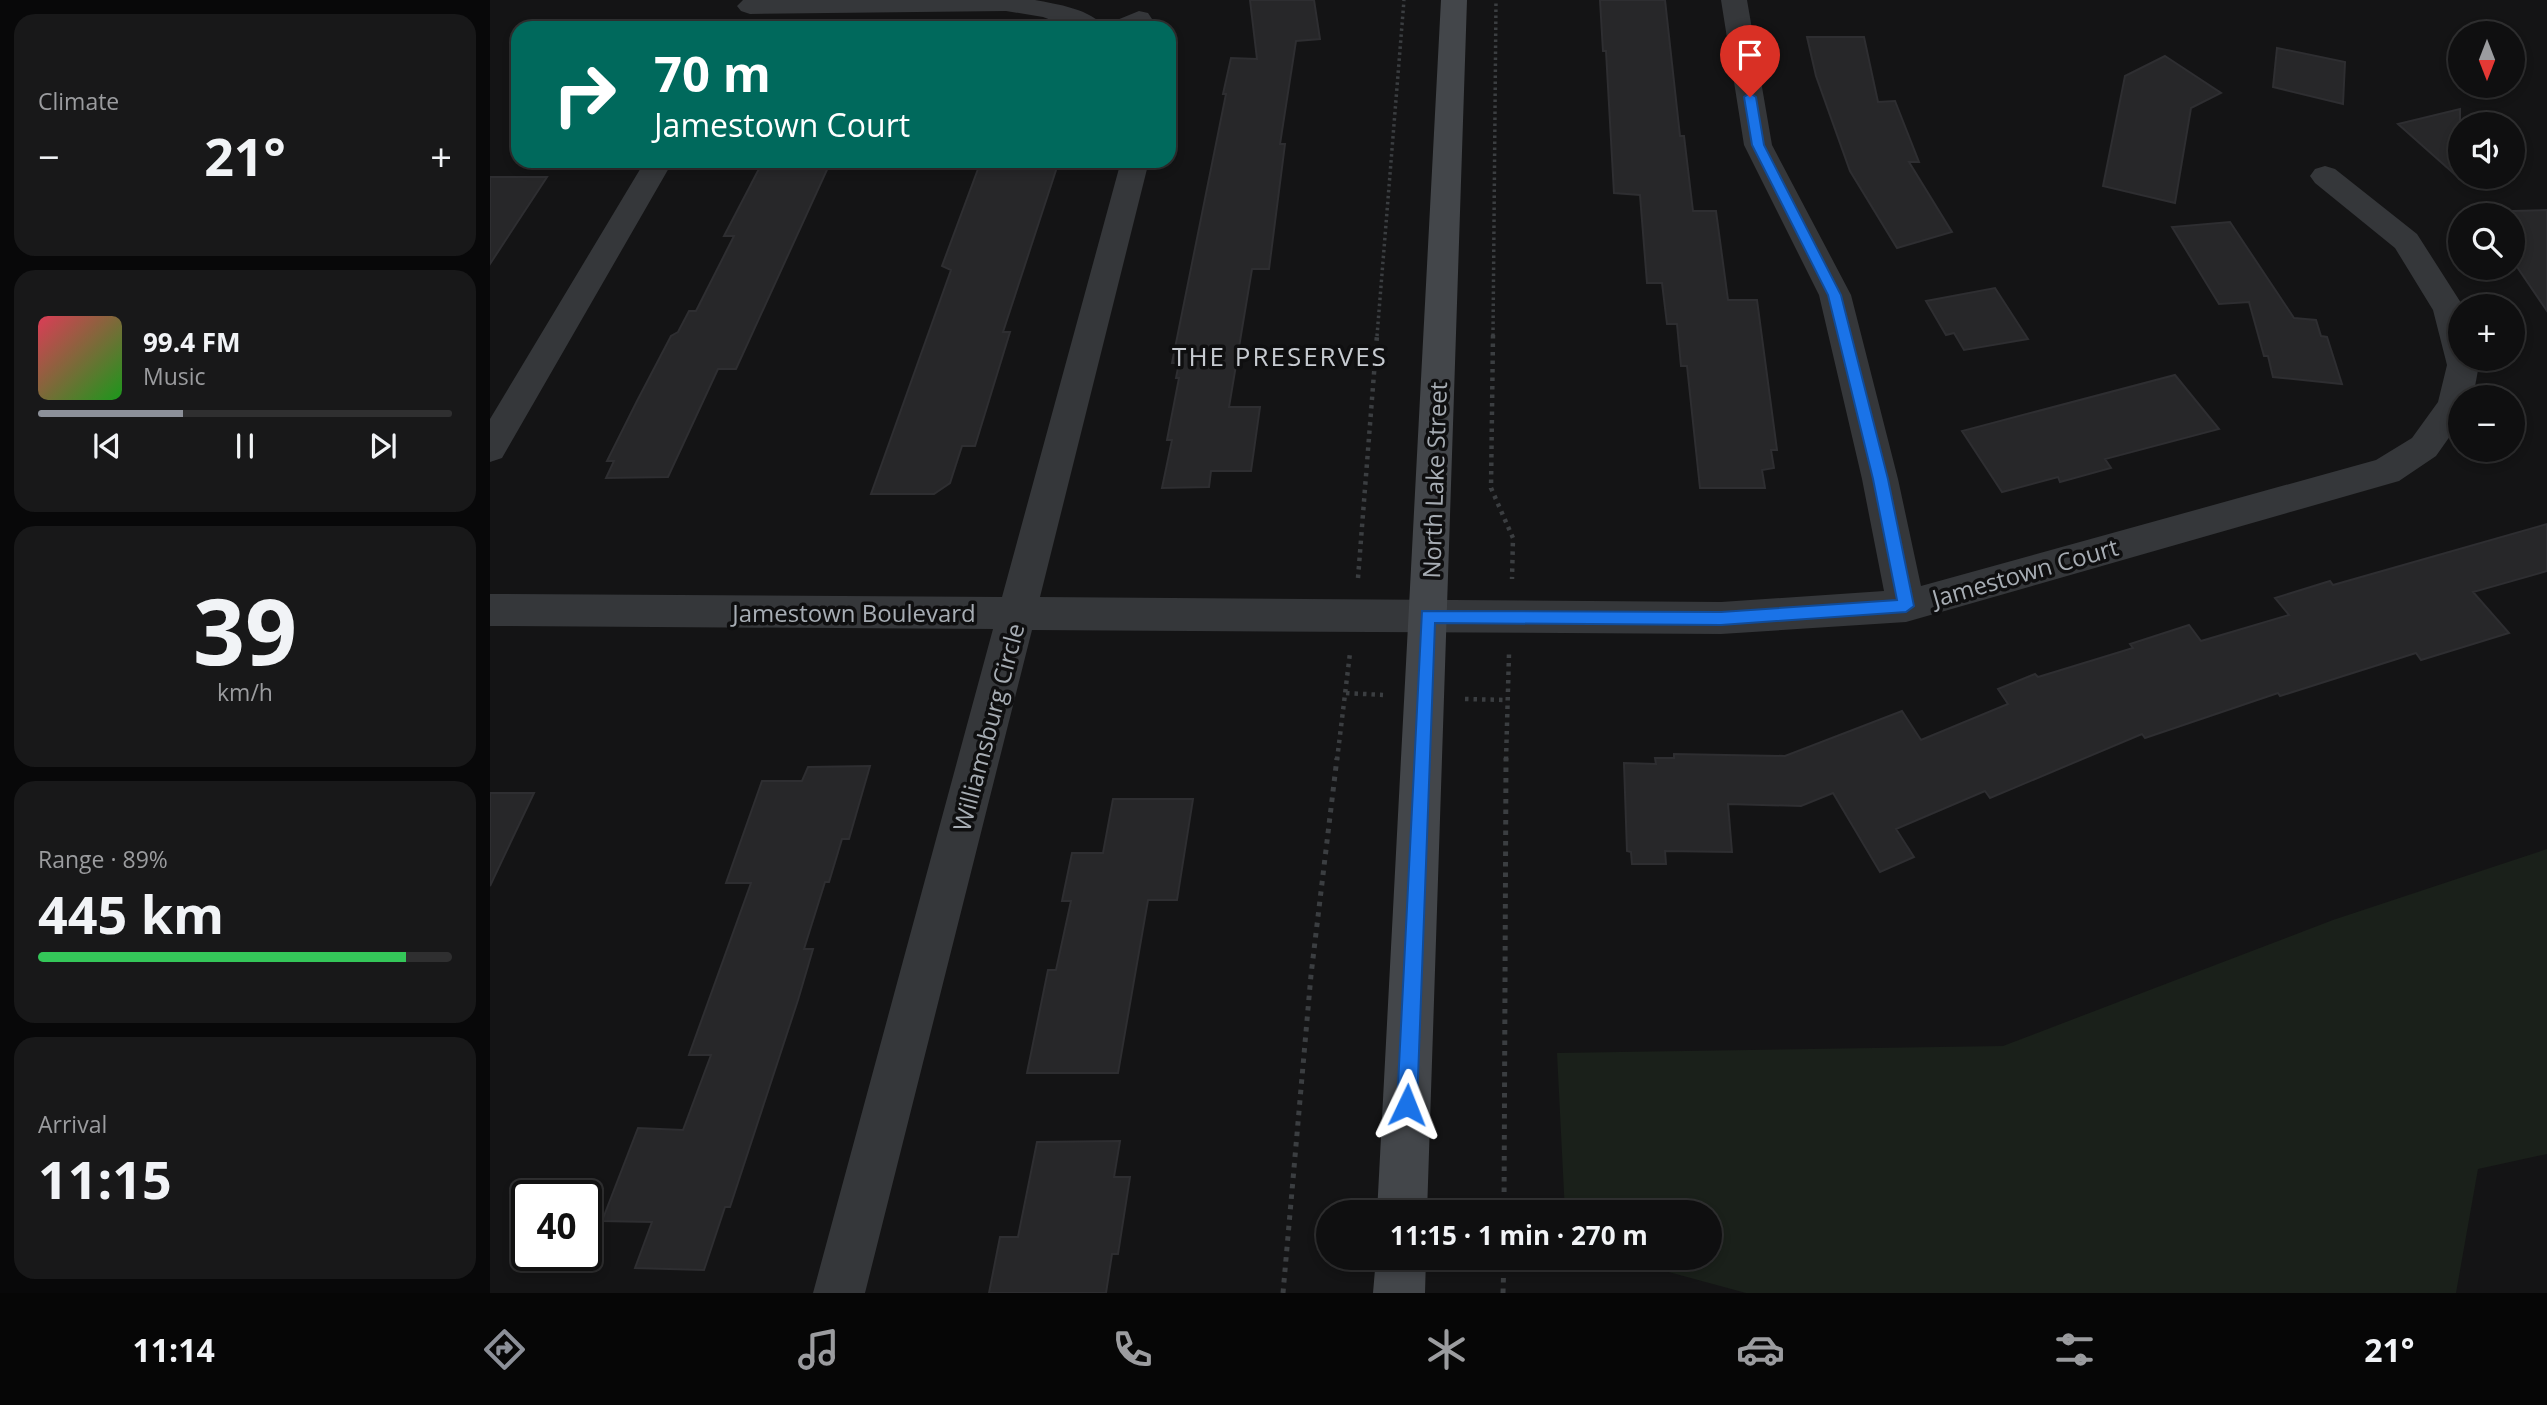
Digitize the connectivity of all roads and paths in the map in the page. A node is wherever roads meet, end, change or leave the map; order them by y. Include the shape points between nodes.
1 (1404, 0) edge
2 (1454, 0) edge
3 (1496, 0) edge
4 (1734, 0) edge
5 (747, 11) edge
6 (1080, 21) edge
7 (655, 168) edge
8 (1133, 168) edge
9 (2325, 176) dead end
10 (2448, 308) edge
11 (2462, 371) edge
12 (490, 449) edge
13 (1906, 606) junction
14 (490, 610) edge
15 (1018, 613) junction
16 (1355, 614) junction
17 (1428, 616) junction
18 (1511, 617) junction
19 (1403, 1200) edge
20 (1504, 1200) edge
21 (1400, 1270) edge
22 (1504, 1270) edge
23 (839, 1293) edge
24 (1283, 1293) edge
25 (1399, 1293) edge
26 (1503, 1293) edge

1 - 16 path
2 - 17 street, North Lake Street
3 - 18 path via 1491,488 1513,538
4 - 13 street via 1758,145 1835,295 1881,479
5 - 6 street via 1006,2
7 - 12 street
8 - 15 street, Williamsburg Circle
9 - 10 street, Jamestown Court via 2406,241
11 - 13 street, Jamestown Court via 2454,405 2424,447 2386,471
13 - 18 street, Jamestown Court via 1721,618
14 - 15 street, Jamestown Boulevard
15 - 16 street, Jamestown Boulevard
15 - 23 street, Williamsburg Circle
16 - 17 street, Jamestown Boulevard
16 - 24 path via 1311,975
17 - 18 street, Jamestown Court
17 - 19 street, North Lake Street
18 - 20 path via 1506,700
21 - 25 street
22 - 26 path

